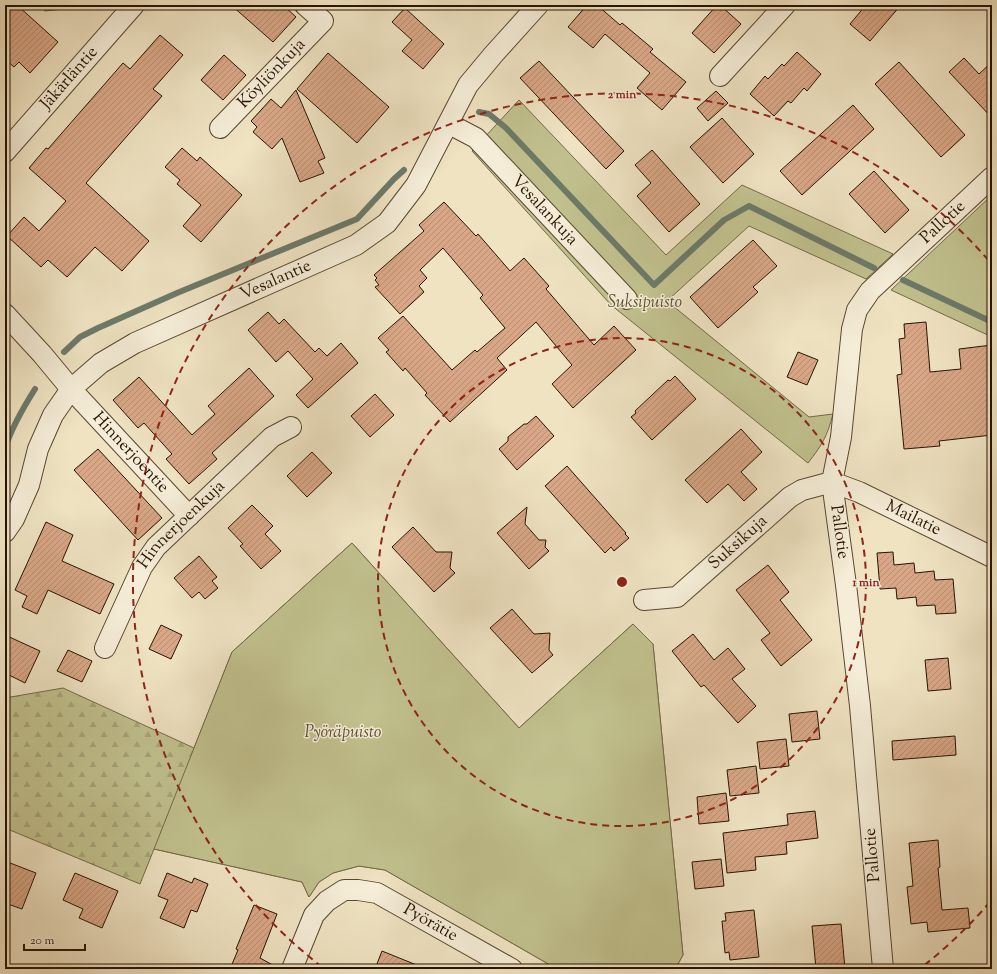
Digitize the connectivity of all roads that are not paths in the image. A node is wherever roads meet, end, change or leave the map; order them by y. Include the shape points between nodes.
1 (134, 5) edge
2 (305, 5) edge
3 (538, 5) edge
4 (785, 5) edge
5 (720, 76) dead end
6 (220, 128) dead end
7 (456, 128) dead end
8 (5, 152) edge
9 (992, 177) edge
10 (628, 299) dead end
11 (5, 314) edge
12 (71, 389) junction
13 (291, 427) dead end
14 (832, 482) junction
15 (189, 516) junction
16 (5, 532) edge
17 (992, 557) edge
18 (644, 600) dead end
19 (105, 648) dead end
20 (292, 969) edge
21 (512, 969) edge
22 (883, 969) edge

1 - 8 street, Jäkärläntie
2 - 6 street, Köyliönkuja via 323,21
3 - 12 street, Vesalantie via 468,86 416,185 387,223 356,245 135,343 101,363
4 - 5 street
7 - 10 street, Vesalankuja via 476,138
9 - 14 street, Pallotie via 870,291 857,310 852,329 841,437
11 - 12 street, Hinnerjoentie
12 - 15 street, Hinnerjoentie
12 - 16 street, Vesalantie via 53,415 38,448 29,485 14,519
13 - 15 street, Hinnerjoenkuja via 272,437
14 - 17 street, Mailatie via 859,492
14 - 18 street, Suksikuja via 802,490 790,497 677,597
14 - 22 street, Pallotie via 860,706
15 - 19 street, Hinnerjoenkuja via 149,556
20 - 21 street, Pyörätie via 314,915 327,901 344,890 377,893

